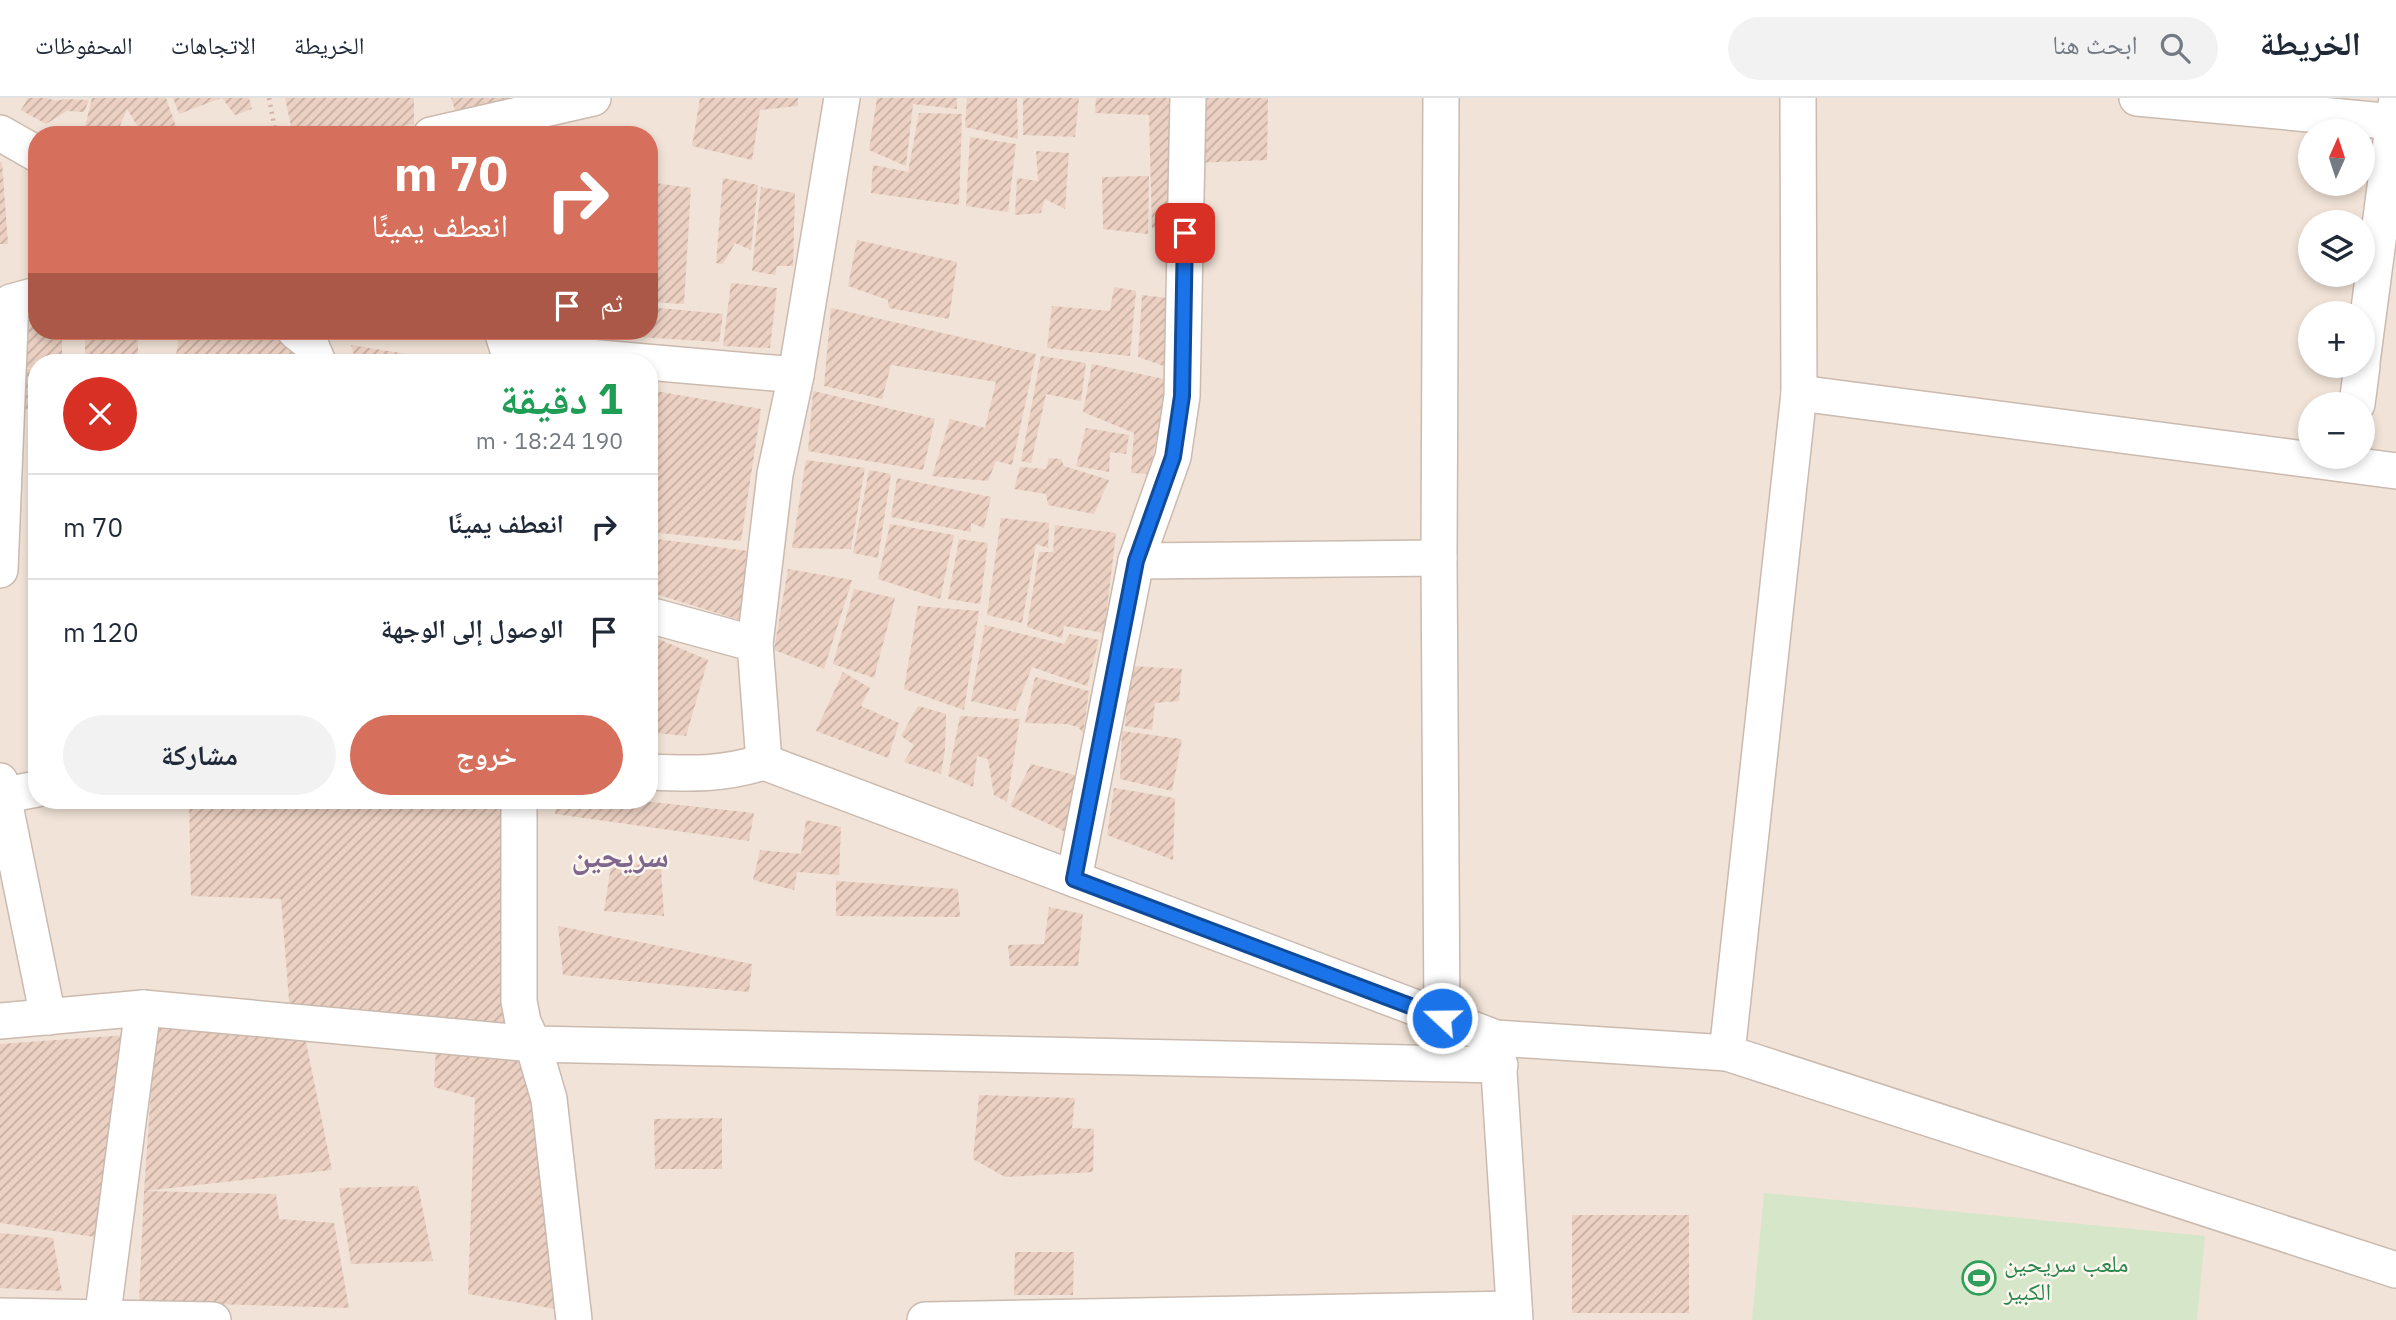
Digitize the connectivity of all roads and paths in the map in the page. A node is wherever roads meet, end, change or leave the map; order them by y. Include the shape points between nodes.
1 (269, 98) edge
2 (593, 98) edge
3 (842, 98) edge
4 (1188, 98) edge
5 (1441, 98) edge
6 (1798, 98) edge
7 (2137, 98) edge
8 (2395, 116) edge
9 (274, 126) edge
10 (472, 126) edge
11 (0, 133) edge
12 (28, 149) edge
13 (28, 297) edge
14 (2370, 301) edge
15 (505, 340) edge
16 (554, 354) edge
17 (658, 363) edge
18 (796, 375) junction
19 (1799, 393) junction
20 (2298, 455) edge
21 (2375, 466) edge
22 (2396, 471) edge
23 (1439, 558) junction
24 (1136, 561) junction
25 (0, 570) edge
26 (658, 617) edge
27 (755, 644) junction
28 (764, 762) junction
29 (658, 772) edge
30 (28, 790) edge
31 (1, 791) edge
32 (519, 809) edge
33 (1074, 879) junction
34 (143, 1008) junction
35 (48, 1017) junction
36 (1442, 1018) junction
37 (0, 1021) edge
38 (533, 1044) junction
39 (1498, 1051) junction
40 (1727, 1053) junction
41 (2396, 1270) edge
42 (1515, 1315) edge
43 (0, 1316) edge
44 (103, 1319) edge
45 (213, 1320) edge
46 (574, 1320) edge
47 (925, 1320) edge

1 - 9 path
2 - 10 street
3 - 18 street
4 - 24 street via 1182,396 1173,457
5 - 23 street
6 - 19 street
7 - 8 street
8 - 14 street
11 - 12 street
13 - 25 street via 11,302
15 - 16 street via 508,350
17 - 18 street
18 - 27 street via 775,474
19 - 20 street
19 - 40 street
21 - 22 street
23 - 24 street
23 - 36 street
24 - 33 street
26 - 27 street
27 - 28 street
28 - 29 street via 735,771
28 - 33 street
30 - 31 street
31 - 35 street
32 - 38 street via 519,1001
33 - 36 street
34 - 35 street
34 - 38 street
34 - 44 street
35 - 37 street
36 - 39 street
38 - 39 street
38 - 46 street via 549,1099
39 - 40 street
39 - 42 street
40 - 41 street
42 - 47 street
43 - 44 street
44 - 45 street

